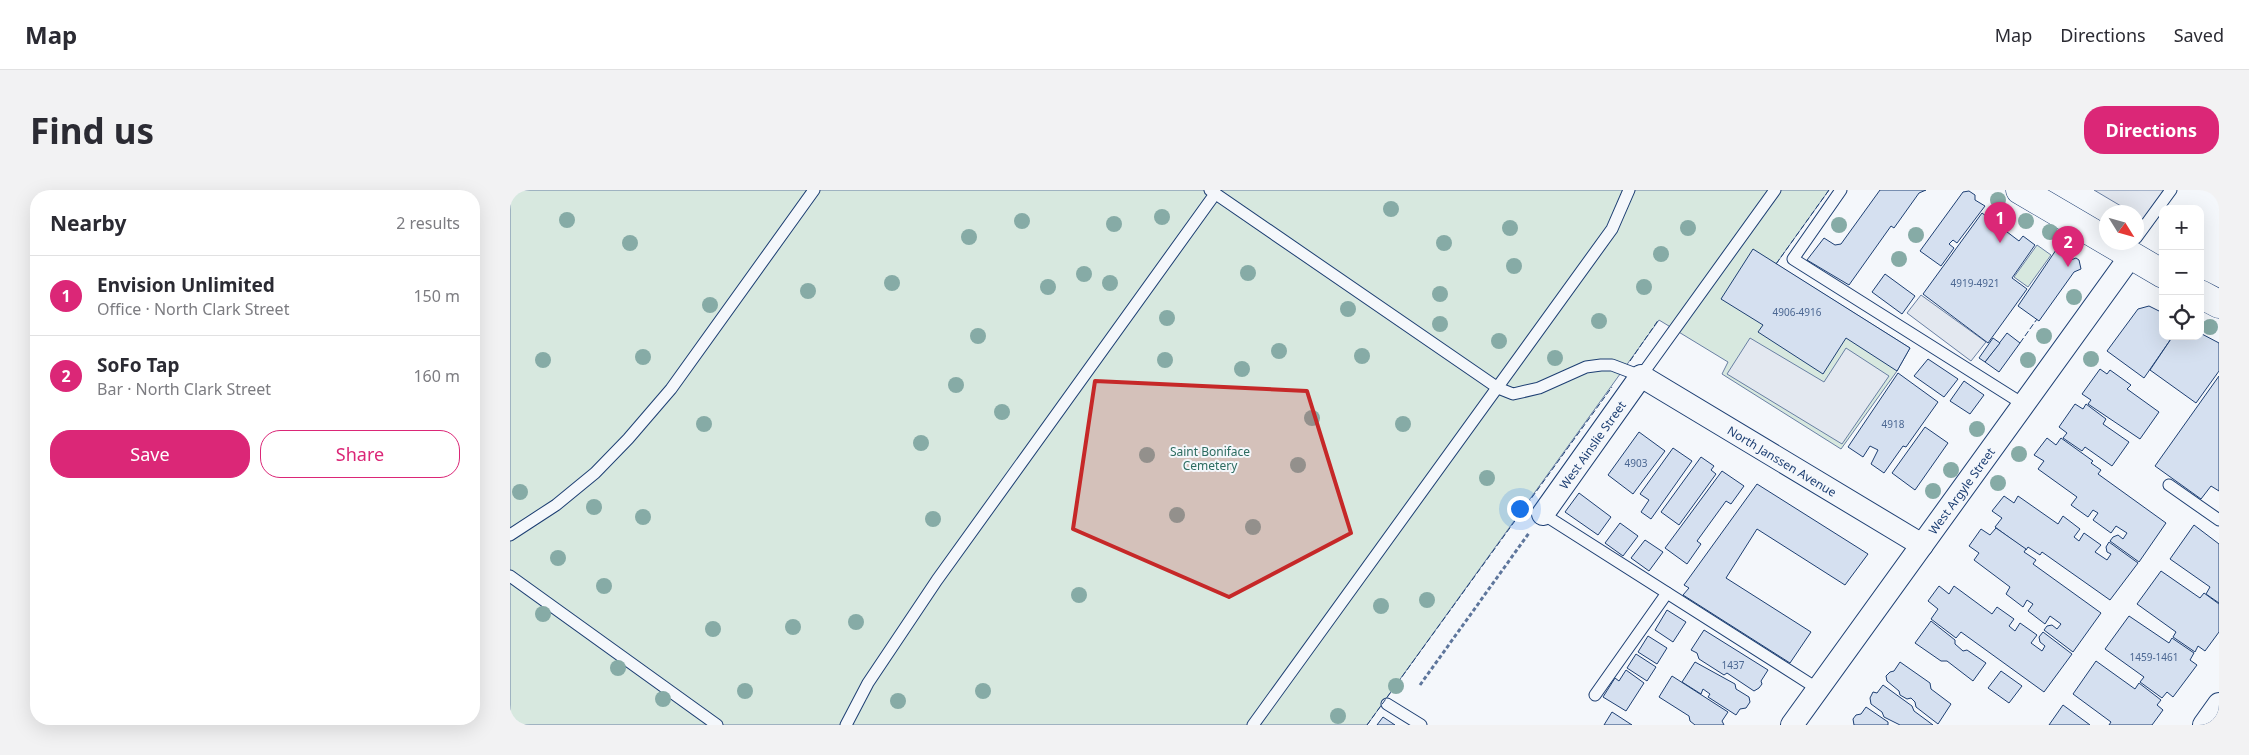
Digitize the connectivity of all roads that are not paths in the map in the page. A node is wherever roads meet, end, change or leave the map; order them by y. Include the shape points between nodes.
1 (814, 190) edge
2 (1629, 190) edge
3 (1775, 190) edge
4 (1841, 190) edge
5 (2020, 190) edge
6 (2171, 190) edge
7 (1213, 192) edge
8 (2144, 229) edge
9 (2099, 231) edge
10 (2130, 250) edge
11 (2133, 250) edge
12 (2159, 271) edge
13 (2202, 295) edge
14 (2219, 304) edge
15 (1641, 376) junction
16 (1498, 388) junction
17 (2023, 404) junction
18 (2169, 485) dead end
19 (1543, 514) joint
20 (2219, 520) edge
21 (510, 535) edge
22 (1922, 545) junction
23 (510, 576) edge
24 (1667, 593) junction
25 (1818, 690) junction
26 (1595, 695) dead end
27 (1387, 704) dead end
28 (2219, 704) edge
29 (717, 725) edge
30 (846, 725) edge
31 (1253, 725) edge
32 (1421, 725) edge
33 (1792, 725) edge
34 (2204, 725) edge

1 - 21 lane via 671,389 628,439 595,473 556,505
2 - 16 lane via 1612,229
3 - 15 lane
4 - 17 lane via 1793,260
5 - 9 main road
6 - 8 lane
7 - 16 lane
7 - 30 lane via 937,580 868,683
10 - 17 street, West Argyle Street
11 - 12 main road
13 - 14 main road
15 - 16 lane via 1612,365 1601,365 1586,367 1539,388 1513,394
15 - 19 street, West Ainslie Street
15 - 22 street, North Janssen Avenue
16 - 31 lane
17 - 22 street, West Argyle Street
18 - 20 lane
19 - 24 lane
22 - 25 street, West Argyle Street
23 - 29 lane
24 - 25 lane
24 - 26 lane
25 - 33 street, West Argyle Street
27 - 32 lane
28 - 34 street

